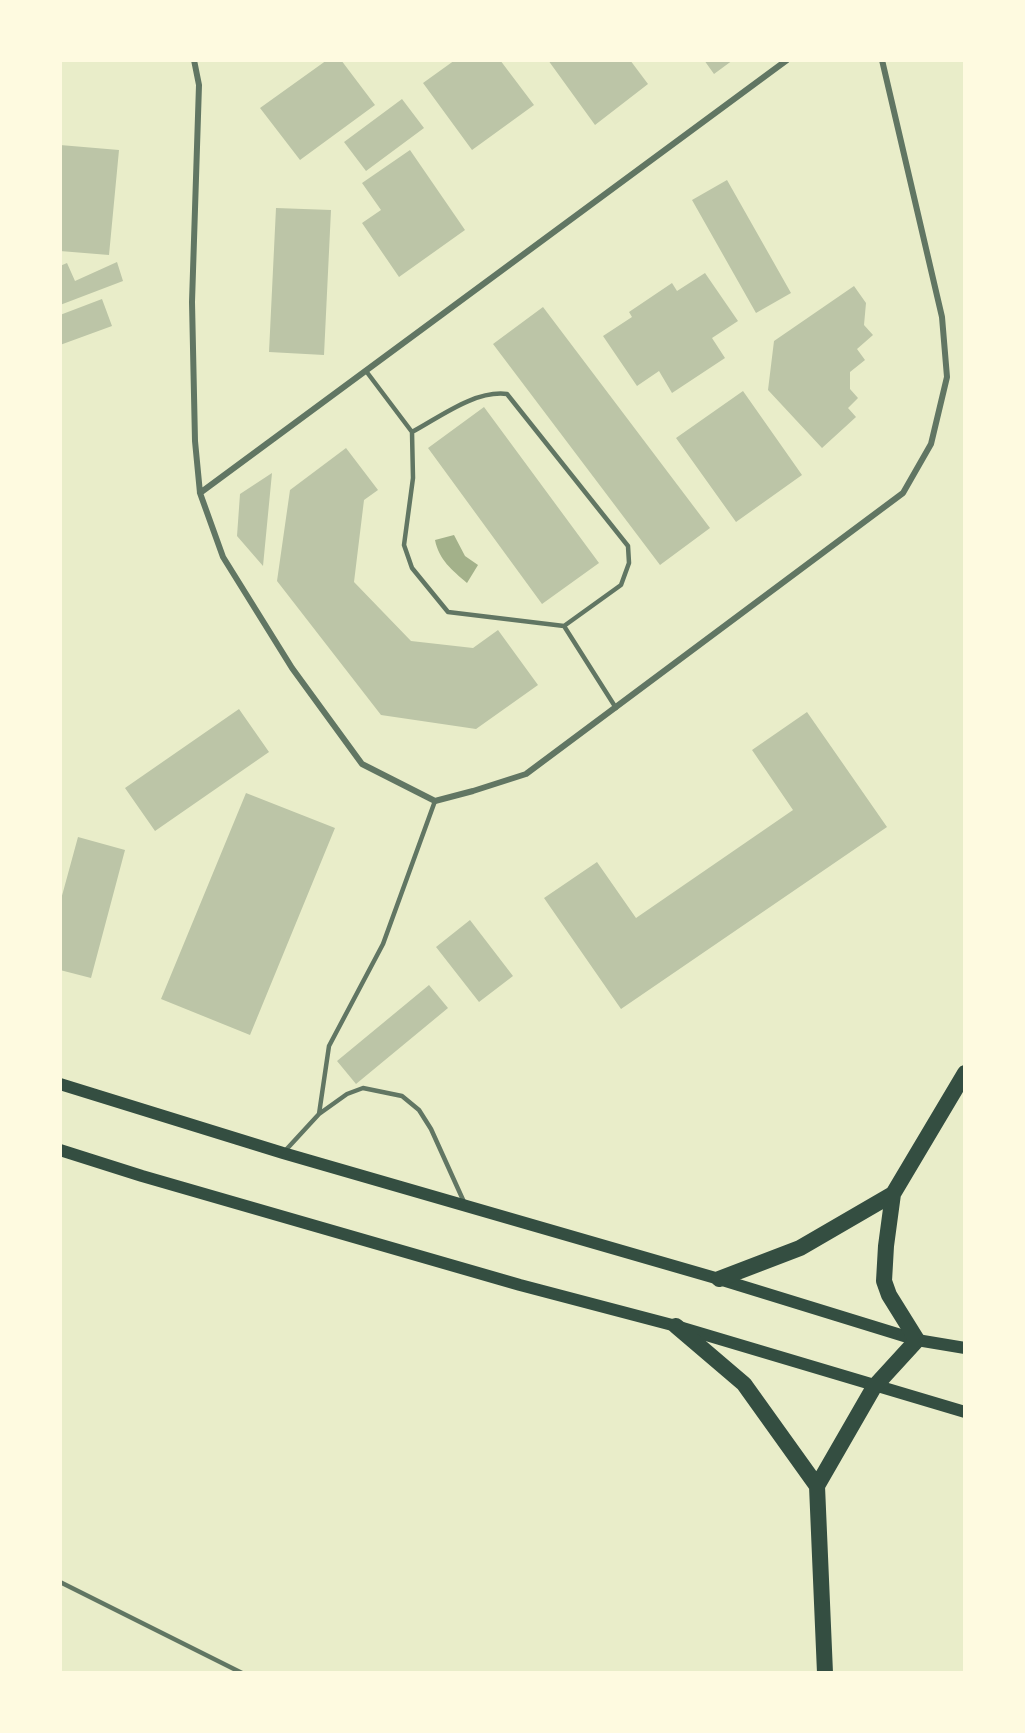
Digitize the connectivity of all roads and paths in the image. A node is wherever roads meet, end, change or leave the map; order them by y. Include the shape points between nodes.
1 (194, 60) edge
2 (787, 60) edge
3 (882, 60) edge
4 (366, 370) junction
5 (412, 432) junction
6 (200, 493) junction
7 (564, 626) junction
8 (616, 708) junction
9 (435, 801) junction
10 (965, 1073) edge
11 (60, 1084) edge
12 (319, 1114) junction
13 (60, 1150) edge
14 (283, 1153) junction
15 (893, 1194) junction
16 (466, 1207) junction
17 (719, 1279) junction
18 (676, 1326) junction
19 (917, 1340) junction
20 (965, 1348) edge
21 (874, 1387) junction
22 (965, 1412) edge
23 (817, 1486) junction
24 (60, 1581) edge
25 (242, 1673) edge
26 (825, 1673) edge

1 - 6 street via 199,86 192,302
2 - 4 street
3 - 8 street via 942,317 946,377 932,444 903,493
4 - 5 lane
4 - 6 street
5 - 7 lane via 413,478 404,545 412,568 448,612
5 - 7 lane via 477,397 507,394 628,546 629,562 621,585
6 - 9 street via 223,557 292,668 362,764
7 - 8 lane
8 - 9 street via 526,774
9 - 12 lane via 383,944 329,1046
10 - 15 highway
11 - 14 main road
12 - 14 lane
12 - 16 lane via 363,1088 402,1096 419,1110 431,1129
13 - 18 main road via 520,1285
14 - 16 main road
15 - 17 highway via 800,1248
15 - 19 highway via 884,1281
16 - 17 main road
17 - 19 main road
18 - 21 main road
18 - 23 highway via 744,1384
19 - 20 main road
19 - 21 highway
21 - 22 main road
21 - 23 highway
23 - 26 highway
24 - 25 lane

